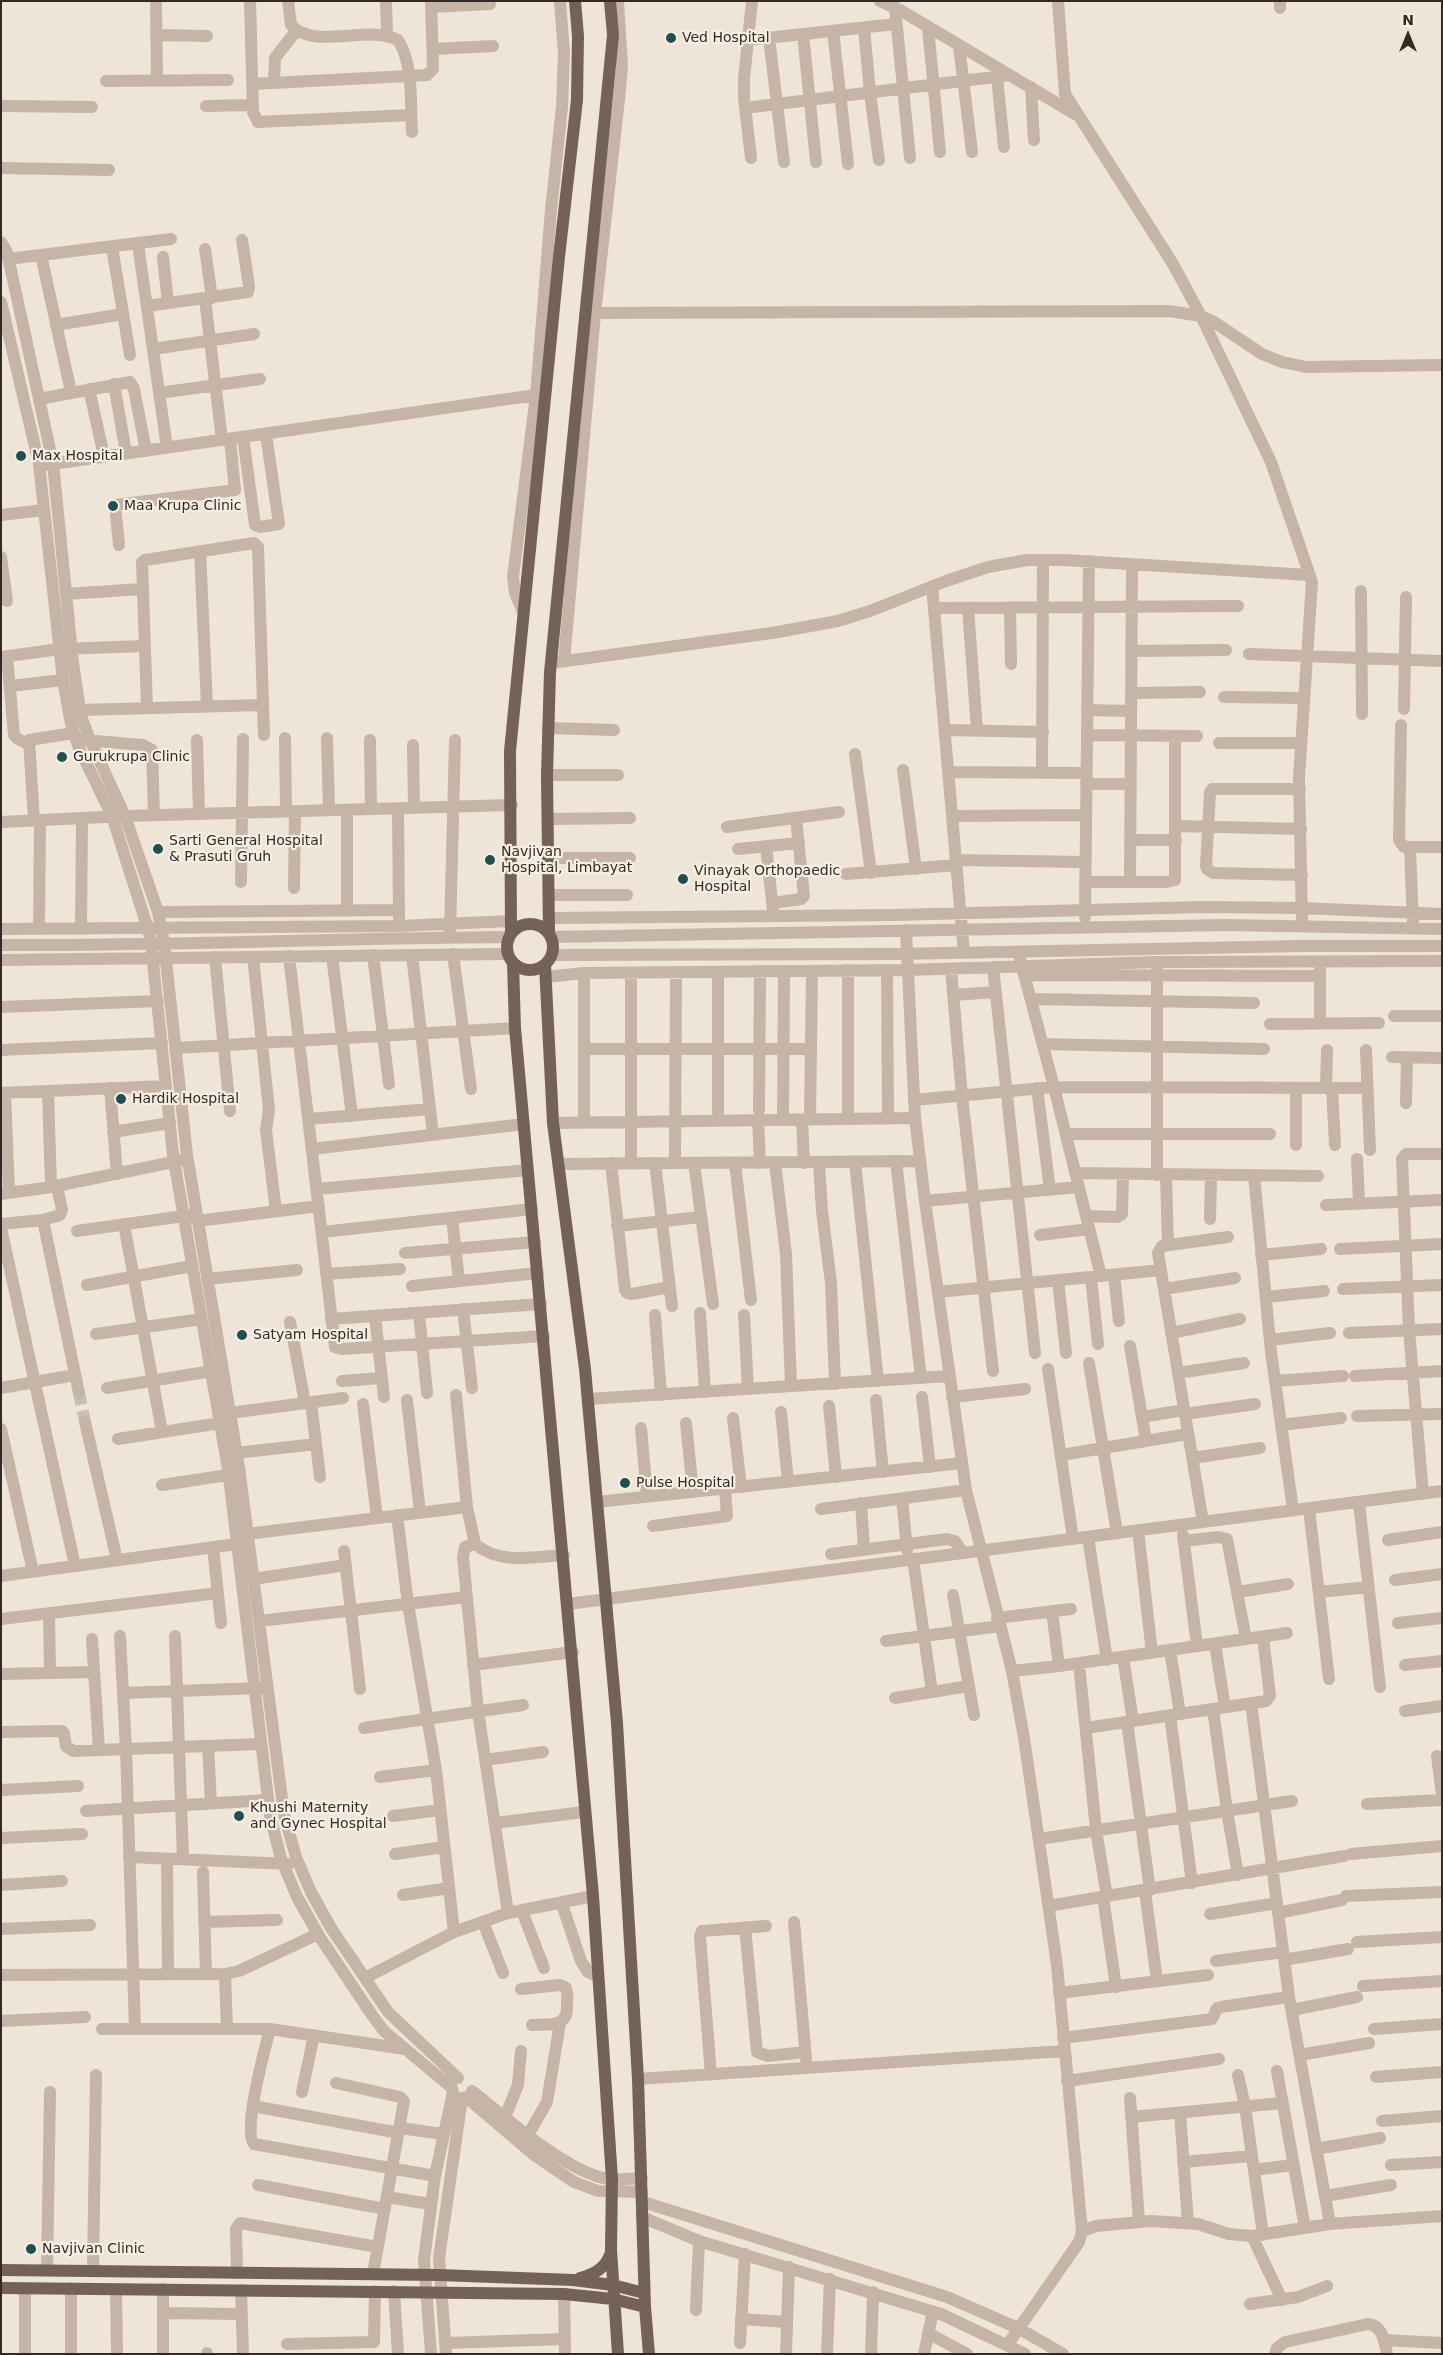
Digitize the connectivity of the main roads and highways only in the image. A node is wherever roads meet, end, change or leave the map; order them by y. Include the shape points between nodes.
1 (574, 1) edge
2 (610, 1) edge
3 (510, 930) junction
4 (550, 935) junction
5 (510, 958) junction
6 (548, 965) junction
7 (612, 2250) junction
8 (1, 2270) edge
9 (573, 2280) junction
10 (613, 2285) junction
11 (1, 2288) edge
12 (644, 2293) junction
13 (614, 2299) junction
14 (644, 2307) junction
15 (618, 2354) edge
16 (649, 2354) edge

1 - 3 main road via 578,36 577,100 541,394 510,751
2 - 4 main road via 613,35 590,313 551,663 547,775
3 - 4 main road via 530,924 542,927
3 - 5 main road via 506,946
4 - 6 main road via 553,947
5 - 6 main road via 523,970
5 - 7 main road via 593,1896 612,2179
6 - 12 main road via 553,1123 588,1399 617,1723 638,2079
7 - 9 main road via 602,2268
7 - 10 main road
8 - 9 main road via 439,2275
9 - 10 main road
10 - 12 main road
10 - 13 main road
11 - 13 main road via 564,2294
12 - 14 main road
13 - 14 main road
13 - 15 main road
14 - 16 main road

